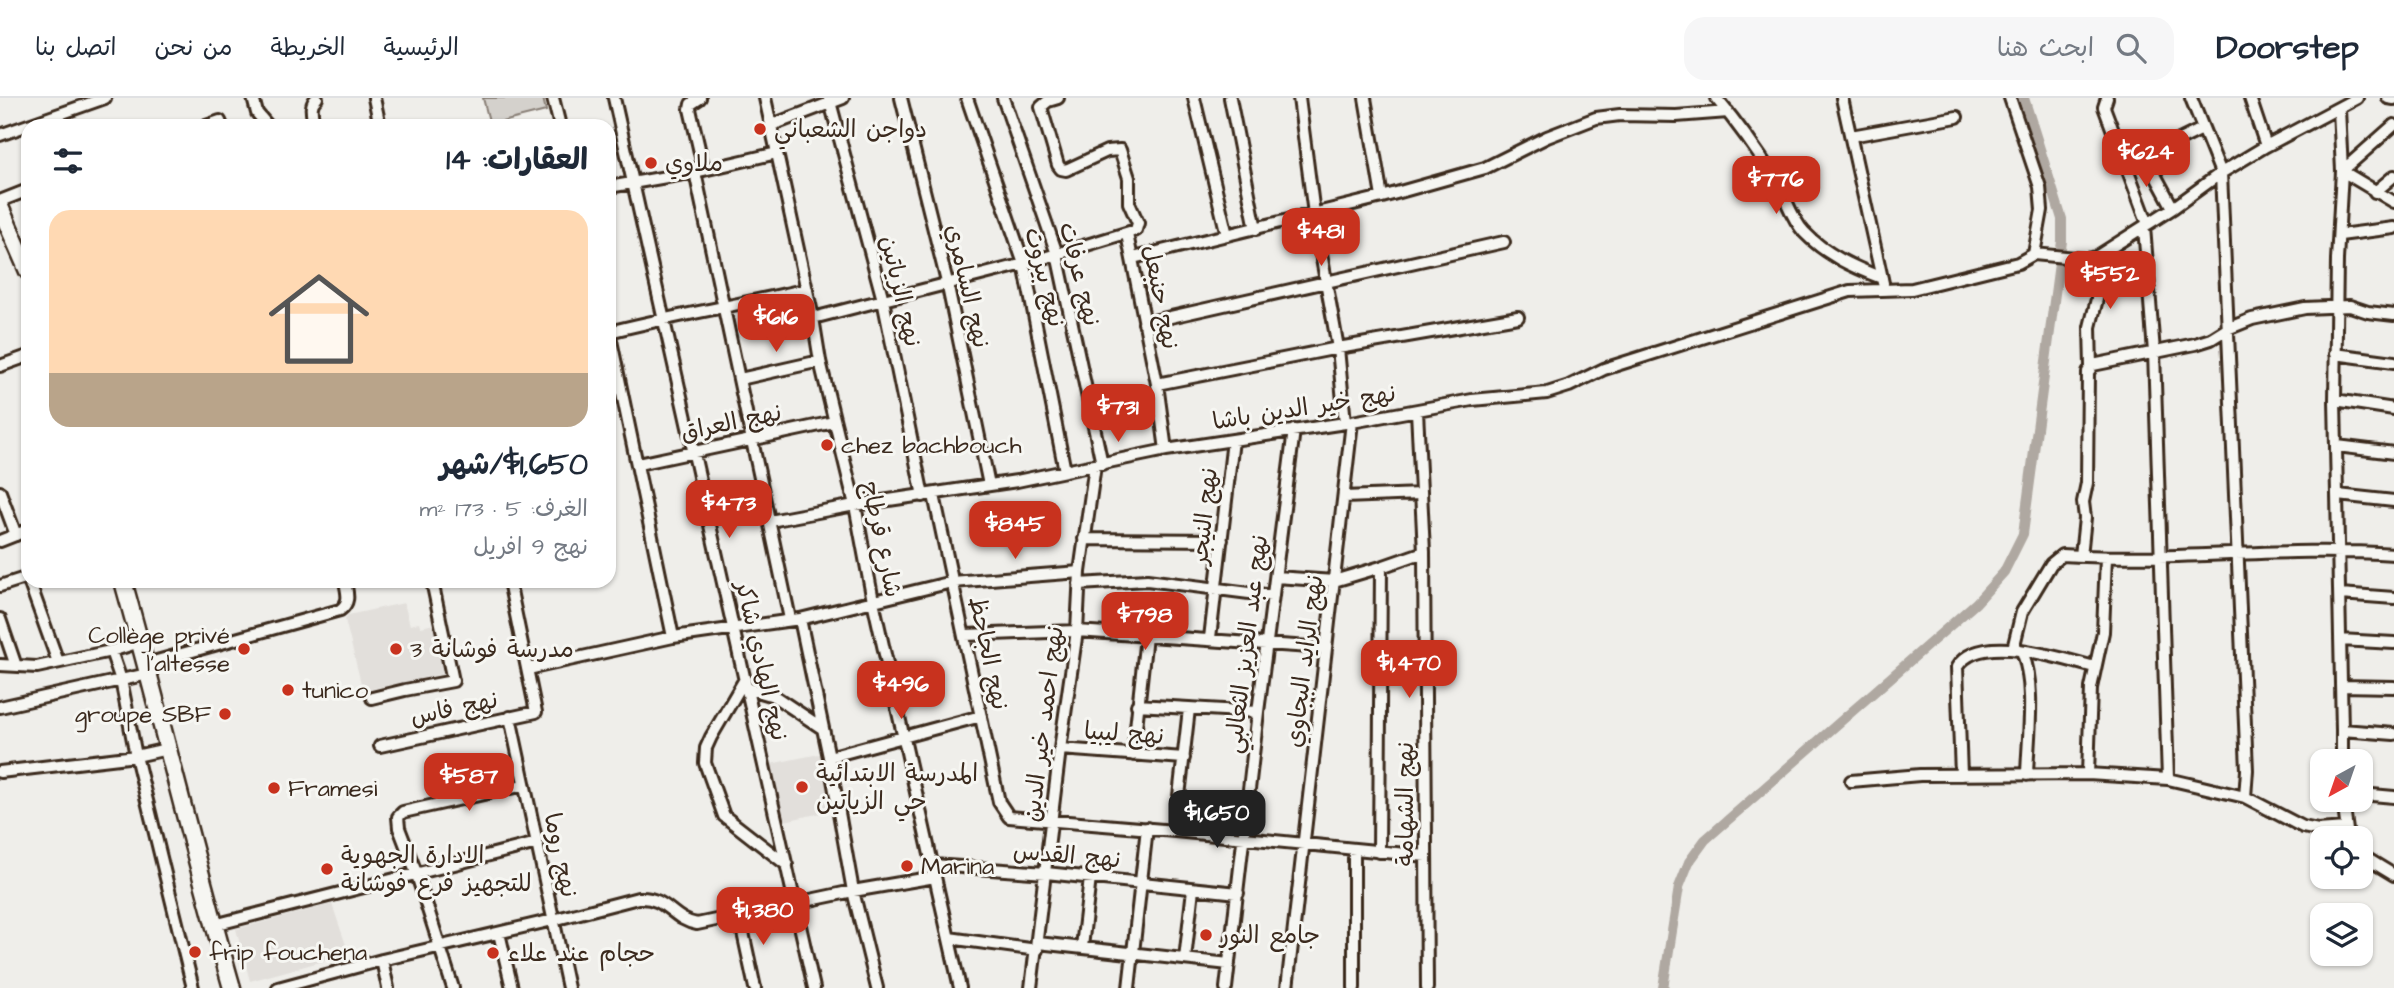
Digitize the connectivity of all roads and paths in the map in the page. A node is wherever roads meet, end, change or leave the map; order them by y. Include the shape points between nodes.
1 (105, 98) edge
2 (253, 98) edge
3 (374, 98) edge
4 (553, 98) edge
5 (614, 98) edge
6 (700, 98) edge
7 (765, 98) edge
8 (844, 98) edge
9 (901, 98) edge
10 (967, 98) edge
11 (1003, 98) edge
12 (1058, 98) edge
13 (1194, 98) edge
14 (1230, 98) edge
15 (1299, 98) edge
16 (1364, 98) edge
17 (1716, 98) edge
18 (1842, 98) edge
19 (2010, 98) edge
20 (2107, 98) edge
21 (2190, 98) edge
22 (2250, 98) edge
23 (2357, 98) edge
24 (2388, 98) edge
25 (2394, 99) edge
26 (315, 100) edge
27 (830, 100) edge
28 (85, 101) edge
29 (2339, 109) junction
30 (1728, 112) junction
31 (1956, 117) dead end
32 (40, 119) edge
33 (262, 119) edge
34 (313, 119) edge
35 (378, 119) edge
36 (558, 119) edge
37 (772, 125) junction
38 (2394, 125) edge
39 (21, 127) edge
40 (2202, 129) junction
41 (0, 135) edge
42 (1851, 136) junction
43 (2266, 146) junction
44 (777, 153) junction
45 (2146, 156) junction
46 (2127, 166) junction
47 (700, 171) junction
48 (2343, 171) junction
49 (2221, 173) junction
50 (2394, 176) edge
51 (634, 182) junction
52 (616, 186) edge
53 (2375, 192) junction
54 (21, 193) edge
55 (1382, 197) junction
56 (0, 201) edge
57 (2394, 202) edge
58 (0, 207) edge
59 (2173, 208) junction
60 (1314, 215) junction
61 (2146, 225) junction
62 (1256, 229) junction
63 (2393, 231) edge
64 (1130, 233) junction
65 (1227, 235) junction
66 (2340, 235) junction
67 (1504, 243) dead end
68 (2037, 253) junction
69 (1057, 254) junction
70 (21, 255) edge
71 (2096, 257) junction
72 (1133, 258) junction
73 (1024, 264) junction
74 (1882, 278) junction
75 (947, 282) junction
76 (1327, 283) junction
77 (807, 289) junction
78 (1885, 291) junction
79 (883, 299) junction
80 (2337, 306) junction
81 (724, 309) junction
82 (2394, 315) edge
83 (1518, 317) dead end
84 (664, 318) junction
85 (813, 318) junction
86 (1144, 323) junction
87 (2227, 329) junction
88 (616, 330) edge
89 (1338, 348) junction
90 (2154, 352) junction
91 (2335, 354) junction
92 (21, 358) edge
93 (820, 360) junction
94 (2394, 362) edge
95 (616, 364) edge
96 (0, 366) edge
97 (2091, 367) junction
98 (740, 379) junction
99 (1157, 384) junction
100 (2335, 400) junction
101 (2394, 409) edge
102 (1417, 411) junction
103 (834, 422) junction
104 (1349, 422) junction
105 (1294, 430) junction
106 (750, 439) junction
107 (1233, 440) junction
108 (2337, 446) junction
109 (1166, 450) junction
110 (694, 451) junction
111 (2394, 453) edge
112 (638, 464) junction
113 (1098, 464) junction
114 (1065, 471) junction
115 (989, 485) junction
116 (0, 492) edge
117 (1422, 494) junction
118 (929, 495) junction
119 (2338, 495) junction
120 (1344, 497) junction
121 (2394, 501) edge
122 (855, 505) junction
123 (770, 521) junction
124 (21, 533) edge
125 (16, 535) junction
126 (1084, 539) junction
127 (1222, 540) junction
128 (0, 541) edge
129 (2339, 550) junction
130 (1424, 552) junction
131 (2238, 553) junction
132 (2394, 554) edge
133 (2081, 556) junction
134 (2160, 556) junction
135 (2106, 557) junction
136 (1381, 567) junction
137 (1276, 577) junction
138 (1080, 578) junction
139 (21, 580) edge
140 (1334, 580) junction
141 (952, 582) junction
142 (0, 586) edge
143 (32, 588) edge
144 (125, 588) edge
145 (346, 588) edge
146 (433, 588) edge
147 (511, 588) edge
148 (1217, 588) junction
149 (2340, 594) junction
150 (1273, 596) junction
151 (2394, 598) edge
152 (873, 601) junction
153 (0, 619) edge
154 (795, 619) junction
155 (733, 629) junction
156 (1077, 631) junction
157 (965, 635) junction
158 (1146, 636) junction
159 (673, 637) junction
160 (1210, 638) junction
161 (2340, 640) junction
162 (140, 642) junction
163 (1268, 643) junction
164 (2394, 643) edge
165 (1325, 648) junction
166 (2017, 650) junction
167 (111, 651) junction
168 (58, 662) junction
169 (0, 666) edge
170 (16, 666) junction
171 (2095, 667) junction
172 (147, 669) junction
173 (528, 669) junction
174 (121, 680) junction
175 (746, 684) junction
176 (2341, 686) junction
177 (2394, 687) edge
178 (372, 698) dead end
179 (1137, 705) junction
180 (0, 707) edge
181 (1189, 709) junction
182 (1258, 712) junction
183 (981, 716) junction
184 (510, 717) junction
185 (822, 728) junction
186 (2342, 730) junction
187 (2394, 734) edge
188 (905, 737) junction
189 (380, 746) dead end
190 (167, 749) junction
191 (1060, 749) junction
192 (2342, 749) edge
193 (1133, 755) junction
194 (136, 756) junction
195 (830, 757) junction
196 (1184, 758) junction
197 (0, 772) edge
198 (2088, 774) junction
199 (1961, 775) junction
200 (2027, 775) junction
201 (2168, 779) junction
202 (1851, 781) dead end
203 (524, 785) junction
204 (2373, 795) edge
205 (2245, 797) junction
206 (2394, 797) edge
207 (1052, 819) junction
208 (1147, 828) junction
209 (2310, 828) edge
210 (1175, 831) junction
211 (1243, 837) junction
212 (537, 844) junction
213 (1304, 844) junction
214 (1354, 849) junction
215 (1379, 852) junction
216 (1426, 856) junction
217 (2373, 863) edge
218 (787, 865) junction
219 (934, 871) junction
220 (1046, 873) junction
221 (417, 875) junction
222 (2394, 876) edge
223 (1090, 878) junction
224 (1142, 883) junction
225 (1193, 889) junction
226 (853, 891) junction
227 (1238, 893) junction
228 (795, 904) junction
229 (739, 914) junction
230 (553, 920) junction
231 (214, 925) junction
232 (499, 933) junction
233 (949, 938) junction
234 (439, 947) junction
235 (1037, 947) junction
236 (1082, 947) junction
237 (1135, 954) junction
238 (1185, 959) junction
239 (382, 960) junction
240 (1229, 964) junction
241 (193, 988) edge
242 (232, 988) edge
243 (278, 988) edge
244 (388, 988) edge
245 (453, 988) edge
246 (512, 988) edge
247 (568, 988) edge
248 (755, 988) edge
249 (814, 988) edge
250 (877, 988) edge
251 (960, 988) edge
252 (1031, 988) edge
253 (1129, 988) edge
254 (1226, 988) edge
255 (1287, 988) edge
256 (1354, 988) edge
257 (1427, 988) edge

1 - 28 street
2 - 33 street
3 - 35 street
4 - 36 street
5 - 51 street, نهج الهادي شاكر
6 - 47 street via 690,108
7 - 37 street, شارع قرطاج
8 - 27 street
9 - 75 street, نهج السامري
10 - 73 street, نهج بيروت
11 - 69 street, نهج عرفات
12 - 64 street, نهج حنبعل via 1041,107 1060,169 1120,150 1129,178 1129,203 1138,223
13 - 65 street
14 - 62 street
15 - 60 street, نهج الرايد البجاوي
16 - 55 street
17 - 30 street
18 - 42 street
19 - 68 street via 2040,187
20 - 46 street via 2104,107
21 - 40 street
22 - 43 street
23 - 29 street
24 - 25 street
26 - 34 street
27 - 37 street
27 - 79 street, نهج الزياتين
28 - 32 street
29 - 43 street
29 - 48 street
30 - 55 street via 1596,118 1485,168
30 - 74 street via 1777,182 1803,231 1848,265
31 - 42 street
37 - 44 street, شارع قرطاج
38 - 48 street
39 - 41 street
40 - 45 street
40 - 49 street
42 - 74 street
43 - 49 street
44 - 47 street
44 - 77 street, شارع قرطاج
45 - 46 street
45 - 59 street
46 - 61 street
47 - 51 street
47 - 81 street
48 - 53 street
48 - 66 street
49 - 59 street
49 - 87 street
50 - 53 street
51 - 52 street
51 - 84 street, نهج الهادي شاكر
53 - 57 street
54 - 56 street
55 - 60 street
58 - 70 main road
59 - 61 street
60 - 62 street
60 - 76 street, نهج الرايد البجاوي
61 - 71 street
61 - 90 street
62 - 65 street
63 - 66 street
64 - 69 street
64 - 72 street, نهج حنبعل
65 - 72 street
66 - 80 street
67 - 76 street
68 - 71 street
68 - 78 street, نهج خير الدين باشا via 2007,266
69 - 73 street
69 - 113 street, نهج عرفات
71 - 97 street
72 - 86 street, نهج حنبعل
73 - 75 street
73 - 114 street, نهج بيروت
74 - 78 street
75 - 79 street
75 - 115 street, نهج السامري
76 - 86 street
76 - 89 street, نهج الرايد البجاوي
77 - 81 street
77 - 85 street, شارع قرطاج
78 - 102 street, نهج خير الدين باشا via 1850,291 1615,365 1558,390
79 - 85 street
79 - 118 street, نهج الزياتين
80 - 82 street
80 - 87 street via 2280,313
80 - 91 street
81 - 84 street
81 - 98 street
83 - 89 street
84 - 88 street
84 - 110 street, نهج الهادي شاكر
85 - 93 street, شارع قرطاج
86 - 99 street, نهج حنبعل
87 - 90 street via 2207,341
87 - 131 street
89 - 99 street
89 - 104 street, نهج الرايد البجاوي
90 - 97 street
90 - 134 street
91 - 94 street
91 - 100 street
92 - 96 street
93 - 98 street
93 - 103 street, شارع قرطاج
95 - 112 street
97 - 133 street
98 - 106 street
99 - 109 street, نهج حنبعل
100 - 101 street
100 - 108 street
102 - 104 street, نهج خير الدين باشا
102 - 117 street, نهج الشهامة
103 - 106 street, نهج العراق
103 - 122 street, شارع قرطاج
104 - 105 street, نهج خير الدين باشا
104 - 120 street, نهج الرايد البجاوي
105 - 107 street, نهج خير الدين باشا
105 - 137 street, نهج عبد العزيز الثعالبي
106 - 110 street, نهج العراق
106 - 123 street
107 - 109 street, نهج خير الدين باشا
107 - 127 street, نهج النيجر
108 - 111 street
108 - 119 street
109 - 113 street, نهج خير الدين باشا
110 - 112 street, نهج العراق
110 - 155 street, نهج الهادي شاكر
112 - 159 street
113 - 114 street, نهج خير الدين باشا
113 - 126 street, نهج احمد خير الدين
114 - 115 street, نهج خير الدين باشا
115 - 118 street, نهج خير الدين باشا
116 - 125 street
117 - 120 street
117 - 130 street, نهج الشهامة
118 - 122 street, نهج خير الدين باشا
118 - 141 street, نهج الجاحظ
119 - 121 street
119 - 129 street
120 - 140 street, نهج الرايد البجاوي
122 - 123 street, نهج خير الدين باشا
122 - 152 street, شارع قرطاج
123 - 154 street
124 - 125 street
125 - 128 street
126 - 127 street
126 - 138 street, نهج احمد خير الدين
127 - 148 street, نهج النيجر
129 - 131 street
129 - 132 street
129 - 149 street
130 - 136 street
130 - 216 street, نهج الشهامة
131 - 134 street
131 - 205 street
133 - 135 street
133 - 166 street via 2062,555 2051,564 2021,616
134 - 135 street
134 - 201 street
135 - 171 street via 2103,632
136 - 140 street
136 - 215 street
137 - 140 street
137 - 150 street, نهج عبد العزيز الثعالبي
138 - 141 street
138 - 148 street
138 - 156 street, نهج احمد خير الدين
139 - 142 street
140 - 165 street, نهج الرايد البجاوي
141 - 152 street
141 - 157 street, نهج الجاحظ
143 - 168 street
144 - 162 main road
145 - 172 street via 347,603 340,610
146 - 178 street via 453,681
147 - 173 street
148 - 150 street
148 - 160 street, نهج النيجر
149 - 151 street
149 - 161 street
150 - 163 street, نهج عبد العزيز الثعالبي
152 - 154 street
152 - 188 street, شارع قرطاج
153 - 170 street
154 - 155 street
154 - 185 street
155 - 159 street
155 - 175 street, نهج الهادي شاكر
156 - 157 street
156 - 158 street
156 - 191 street, نهج احمد خير الدين
157 - 183 street, نهج الجاحظ
158 - 160 street
158 - 179 street
159 - 173 street
160 - 163 street
161 - 164 street
161 - 176 street
162 - 167 street
162 - 172 main road
163 - 165 street
163 - 182 street, نهج عبد العزيز الثعالبي
165 - 213 street, نهج الرايد البجاوي
166 - 171 street
166 - 199 street via 1997,647 1968,654 1956,667
166 - 200 street via 2027,663 2029,681
167 - 168 street
167 - 174 street
168 - 170 street
169 - 170 street
171 - 198 street
172 - 174 street
172 - 190 main road
173 - 184 street, نهج فاس via 536,712
174 - 180 street
174 - 194 street
175 - 185 street via 774,696
175 - 218 street, نهج الهادي شاكر
175 - 218 street via 711,737 705,762 724,816
176 - 177 street
176 - 186 street
179 - 181 street
179 - 193 street
181 - 182 street
181 - 196 street
182 - 211 street, نهج عبد العزيز الثعالبي
183 - 188 street
183 - 207 street, نهج الجاحظ via 999,802 1009,817
184 - 189 street, نهج فاس
184 - 203 street, نهج روما
185 - 195 street
186 - 187 street
186 - 192 street
188 - 195 street
188 - 219 street, شارع قرطاج
190 - 194 street
190 - 231 main road
191 - 193 street, نهج ليبيا
191 - 207 street, نهج احمد خير الدين
193 - 196 street, نهج ليبيا
194 - 197 street
194 - 241 street
195 - 226 street
196 - 210 street
198 - 200 street
198 - 201 street
199 - 200 street
199 - 202 street
201 - 205 street
203 - 212 street, نهج روما
203 - 221 street via 403,812 398,817 399,828
204 - 206 street
205 - 209 street
207 - 208 street
207 - 220 street, نهج احمد خير الدين
208 - 210 street
208 - 224 street
210 - 211 street
211 - 213 street
211 - 227 street, نهج عبد العزيز الثعالبي
212 - 221 street
212 - 230 street, نهج روما
213 - 214 street
213 - 255 street, نهج الرايد البجاوي
214 - 215 street
214 - 256 street
215 - 216 street
216 - 257 street, نهج الشهامة
217 - 222 street
218 - 228 street, نهج الهادي شاكر
219 - 220 street, نهج القدس
219 - 226 street, نهج القدس
219 - 233 street, شارع قرطاج
220 - 223 street, نهج القدس
220 - 235 street, نهج احمد خير الدين
221 - 231 street
221 - 234 street
223 - 224 street, نهج القدس
223 - 236 street
224 - 225 street, نهج القدس
224 - 237 street
225 - 227 street, نهج القدس
225 - 238 street
226 - 228 street, نهج القدس
226 - 250 street
227 - 240 street, نهج عبد العزيز الثعالبي
228 - 229 street, نهج القدس
228 - 249 street, نهج الهادي شاكر
229 - 230 street, نهج القدس via 697,924 649,897
229 - 248 street
230 - 232 street, نهج القدس
230 - 247 street, نهج روما
231 - 242 main road
232 - 234 street, نهج القدس
232 - 246 street
233 - 235 street
233 - 251 street, شارع قرطاج
234 - 239 street, نهج القدس
234 - 245 street
235 - 236 street
235 - 252 street, نهج احمد خير الدين
236 - 237 street
237 - 238 street
237 - 253 street
238 - 240 street
239 - 243 street, نهج القدس
239 - 244 street
240 - 254 street, نهج عبد العزيز الثعالبي

